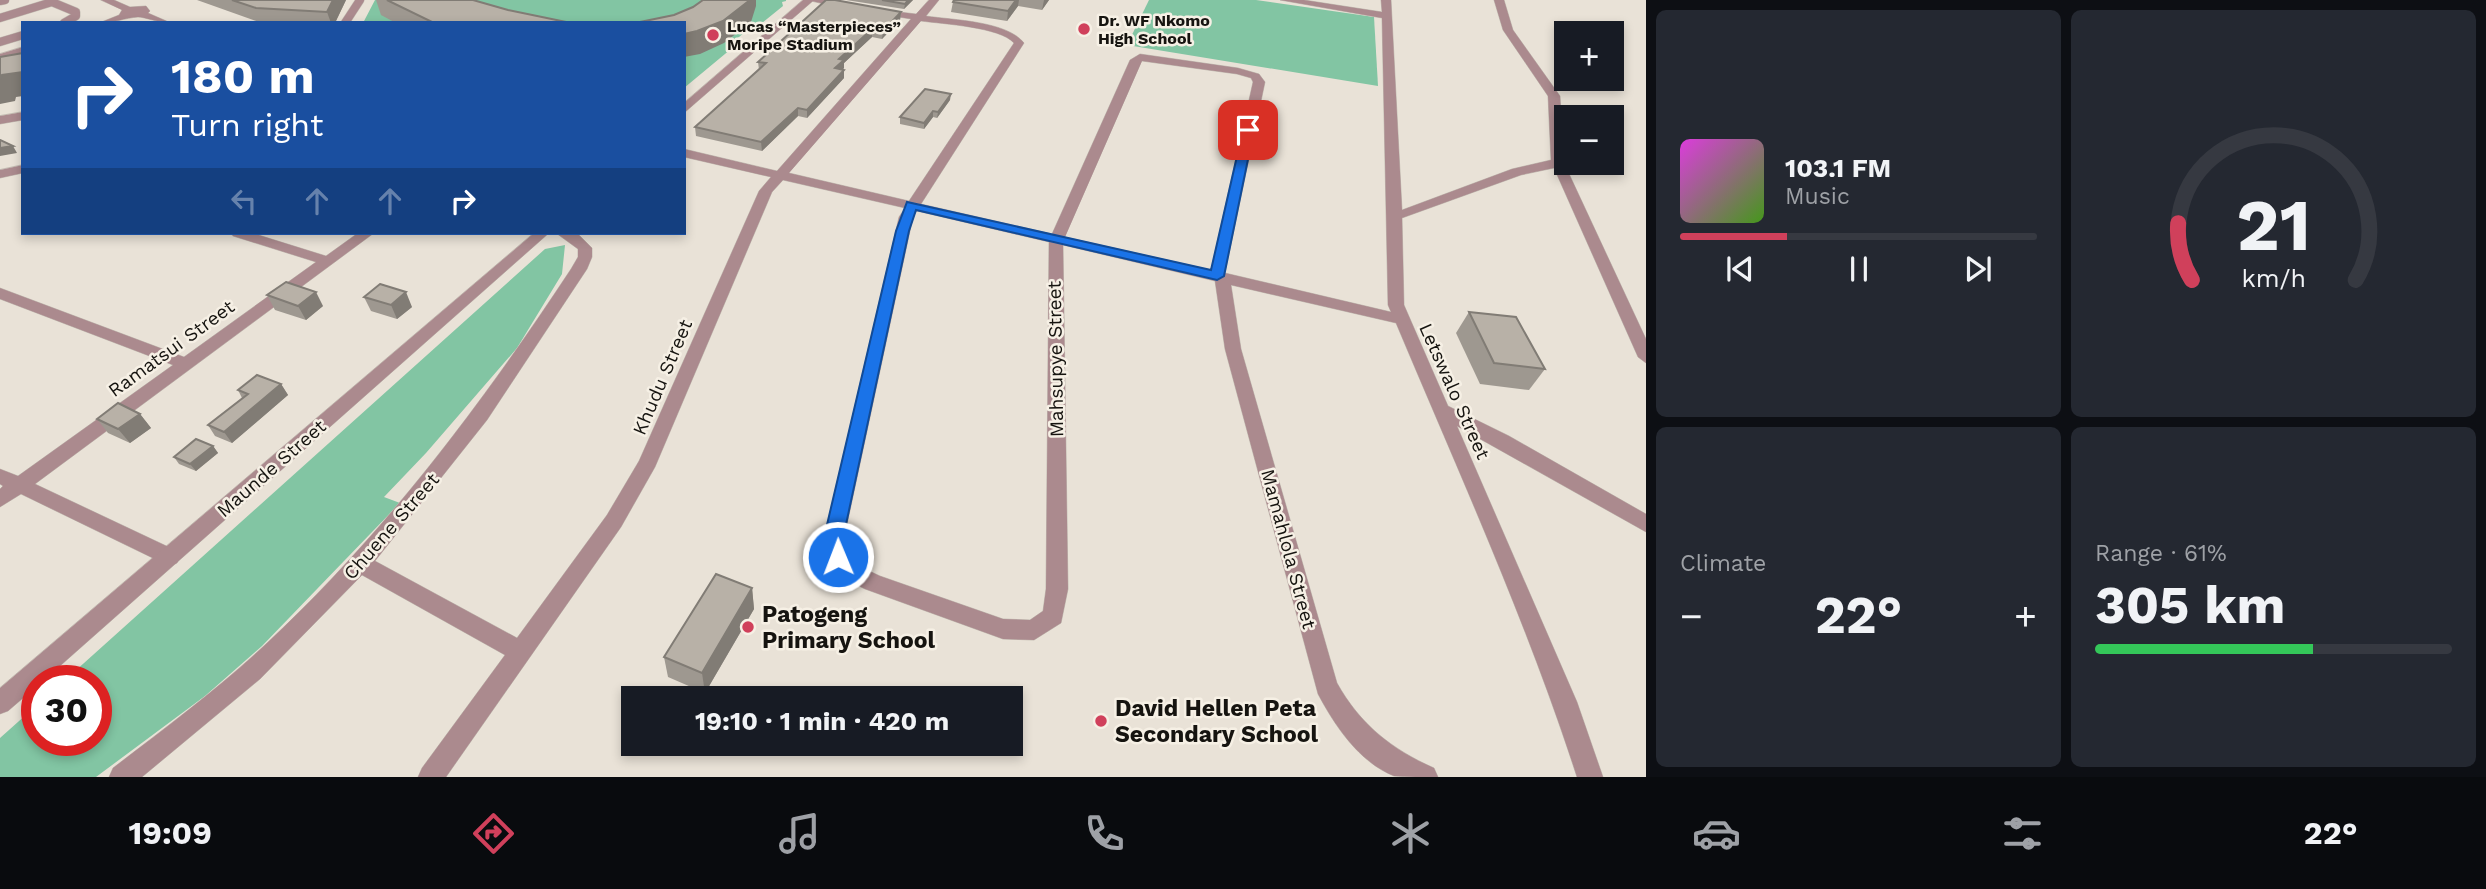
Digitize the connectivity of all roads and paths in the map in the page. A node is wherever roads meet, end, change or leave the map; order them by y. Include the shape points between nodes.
1 (31, 0) edge
2 (106, 0) edge
3 (360, 0) edge
4 (811, 0) edge
5 (934, 0) edge
6 (1285, 0) edge
7 (1499, 0) edge
8 (1387, 8) edge
9 (0, 9) edge
10 (131, 13) junction
11 (918, 17) junction
12 (0, 18) edge
13 (67, 21) edge
14 (109, 21) edge
15 (159, 21) edge
16 (346, 21) edge
17 (21, 36) edge
18 (0, 42) edge
19 (21, 51) edge
20 (3, 60) edge
21 (1197, 64) joint
22 (1555, 105) edge
23 (686, 107) edge
24 (21, 116) edge
25 (0, 120) edge
26 (686, 153) edge
27 (1554, 164) edge
28 (21, 169) edge
29 (0, 174) edge
30 (779, 174) junction
31 (1563, 175) edge
32 (911, 205) junction
33 (1395, 216) junction
34 (244, 235) edge
35 (364, 235) edge
36 (540, 235) edge
37 (571, 235) edge
38 (1056, 240) junction
39 (327, 261) junction
40 (1219, 277) junction
41 (0, 293) edge
42 (1400, 319) junction
43 (1646, 357) edge
44 (184, 363) junction
45 (1441, 410) junction
46 (0, 475) edge
47 (20, 485) junction
48 (0, 499) edge
49 (1646, 524) edge
50 (170, 556) junction
51 (360, 563) junction
52 (521, 652) junction
53 (0, 703) edge
54 (122, 777) edge
55 (431, 777) edge
56 (1425, 777) edge
57 (1590, 777) edge

1 - 9 lane
2 - 10 street
3 - 16 lane
4 - 11 street
4 - 23 street
5 - 11 street, Khudu Street
6 - 8 street
7 - 22 street via 1508,30 1555,96
8 - 33 street, Letswalo Street
10 - 14 street
10 - 15 street
11 - 30 street, Khudu Street
11 - 32 street via 997,30 1019,43
12 - 13 lane via 52,2 76,12
17 - 18 lane
19 - 20 street
21 - 38 street, Mahsupye Street via 1145,56 1134,62
21 - 40 street, Mamahlola Street via 1250,74 1259,82
24 - 25 street
26 - 30 street
27 - 33 street via 1526,169
28 - 29 street
30 - 32 street
30 - 52 street, Khudu Street via 756,211 632,492
31 - 43 street
32 - 38 street
32 - 38 street, Mahsupye Street via 836,529 838,557 857,575 1018,631 1044,625 1056,605
33 - 42 street, Letswalo Street via 1395,293
34 - 39 street
35 - 39 street, Ramatsui Street
36 - 50 street, Maunde Street
37 - 51 street, Chuene Street via 585,248 579,270 482,415
38 - 40 street
39 - 44 street, Ramatsui Street
40 - 42 street
40 - 56 street, Mamahlola Street via 1239,373 1326,686 1350,727 1368,744
41 - 44 street
42 - 45 street, Letswalo Street
44 - 47 street, Ramatsui Street
45 - 49 street
45 - 57 street, Letswalo Street via 1565,702
46 - 47 street
47 - 48 street, Ramatsui Street
47 - 50 street
50 - 53 street, Maunde Street
51 - 52 street
51 - 54 street, Chuene Street via 245,678
52 - 55 street, Khudu Street

